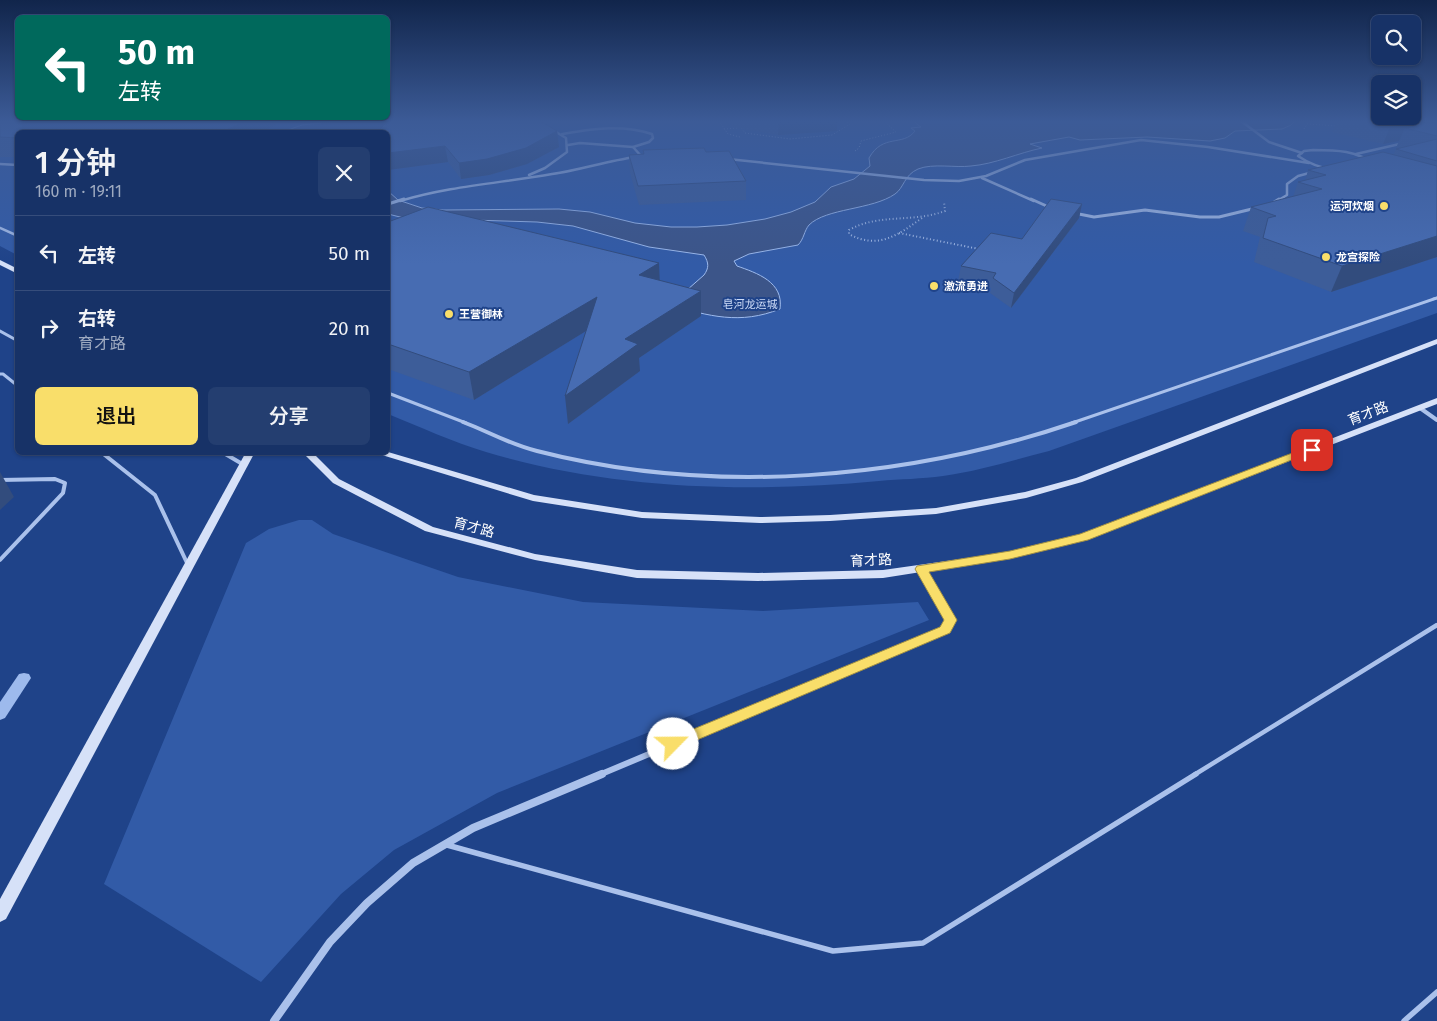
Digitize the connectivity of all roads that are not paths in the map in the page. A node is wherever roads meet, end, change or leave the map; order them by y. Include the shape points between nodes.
1 (544, 169) edge
2 (578, 169) edge
3 (826, 169) edge
4 (1003, 169) edge
5 (1328, 169) edge
6 (1339, 169) edge
7 (1370, 169) joint
8 (1379, 171) edge
9 (522, 178) junction
10 (982, 178) junction
11 (390, 203) edge
12 (1057, 210) edge
13 (1071, 213) edge
14 (0, 228) edge
15 (15, 235) edge
16 (0, 262) edge
17 (15, 270) edge
18 (1437, 298) edge
19 (0, 331) edge
20 (15, 339) edge
21 (1437, 341) edge
22 (0, 374) edge
23 (15, 384) edge
24 (390, 394) edge
25 (1437, 401) edge
26 (1420, 408) junction
27 (1437, 420) edge
28 (105, 455) edge
29 (227, 455) edge
30 (249, 455) edge
31 (309, 455) edge
32 (386, 455) edge
33 (244, 465) junction
34 (0, 480) edge
35 (0, 560) edge
36 (189, 567) junction
37 (921, 569) junction
38 (1437, 625) edge
39 (445, 844) junction
40 (0, 914) edge
41 (1437, 992) edge
42 (274, 1021) edge
43 (1404, 1021) edge

1 - 9 street
2 - 9 street
3 - 10 street via 936,180
4 - 10 street
5 - 13 street via 1298,176 1287,184 1287,195 1271,204 1219,217 1154,210 1094,216
6 - 7 street
7 - 8 street
9 - 11 street via 430,192
10 - 12 street
14 - 15 lane
16 - 17 street
18 - 24 lane via 1007,444 912,464 844,472 682,475 597,464 534,450
19 - 20 lane
21 - 32 street via 1079,480 1026,495 936,511 760,520 642,515 534,498
22 - 23 lane
25 - 26 street, 育才路
26 - 27 street
26 - 37 street, 育才路 via 1084,537 1010,555
28 - 36 lane via 155,496
29 - 33 lane
30 - 33 street
31 - 37 street, 育才路 via 336,481 429,529 535,557 637,574 758,577 882,574
33 - 36 street
34 - 35 lane via 55,479 62,480 65,488
36 - 40 street
37 - 39 street via 951,620 945,630 482,824
38 - 39 lane via 924,943 833,951
39 - 42 street via 413,863 367,903 330,942
41 - 43 lane

